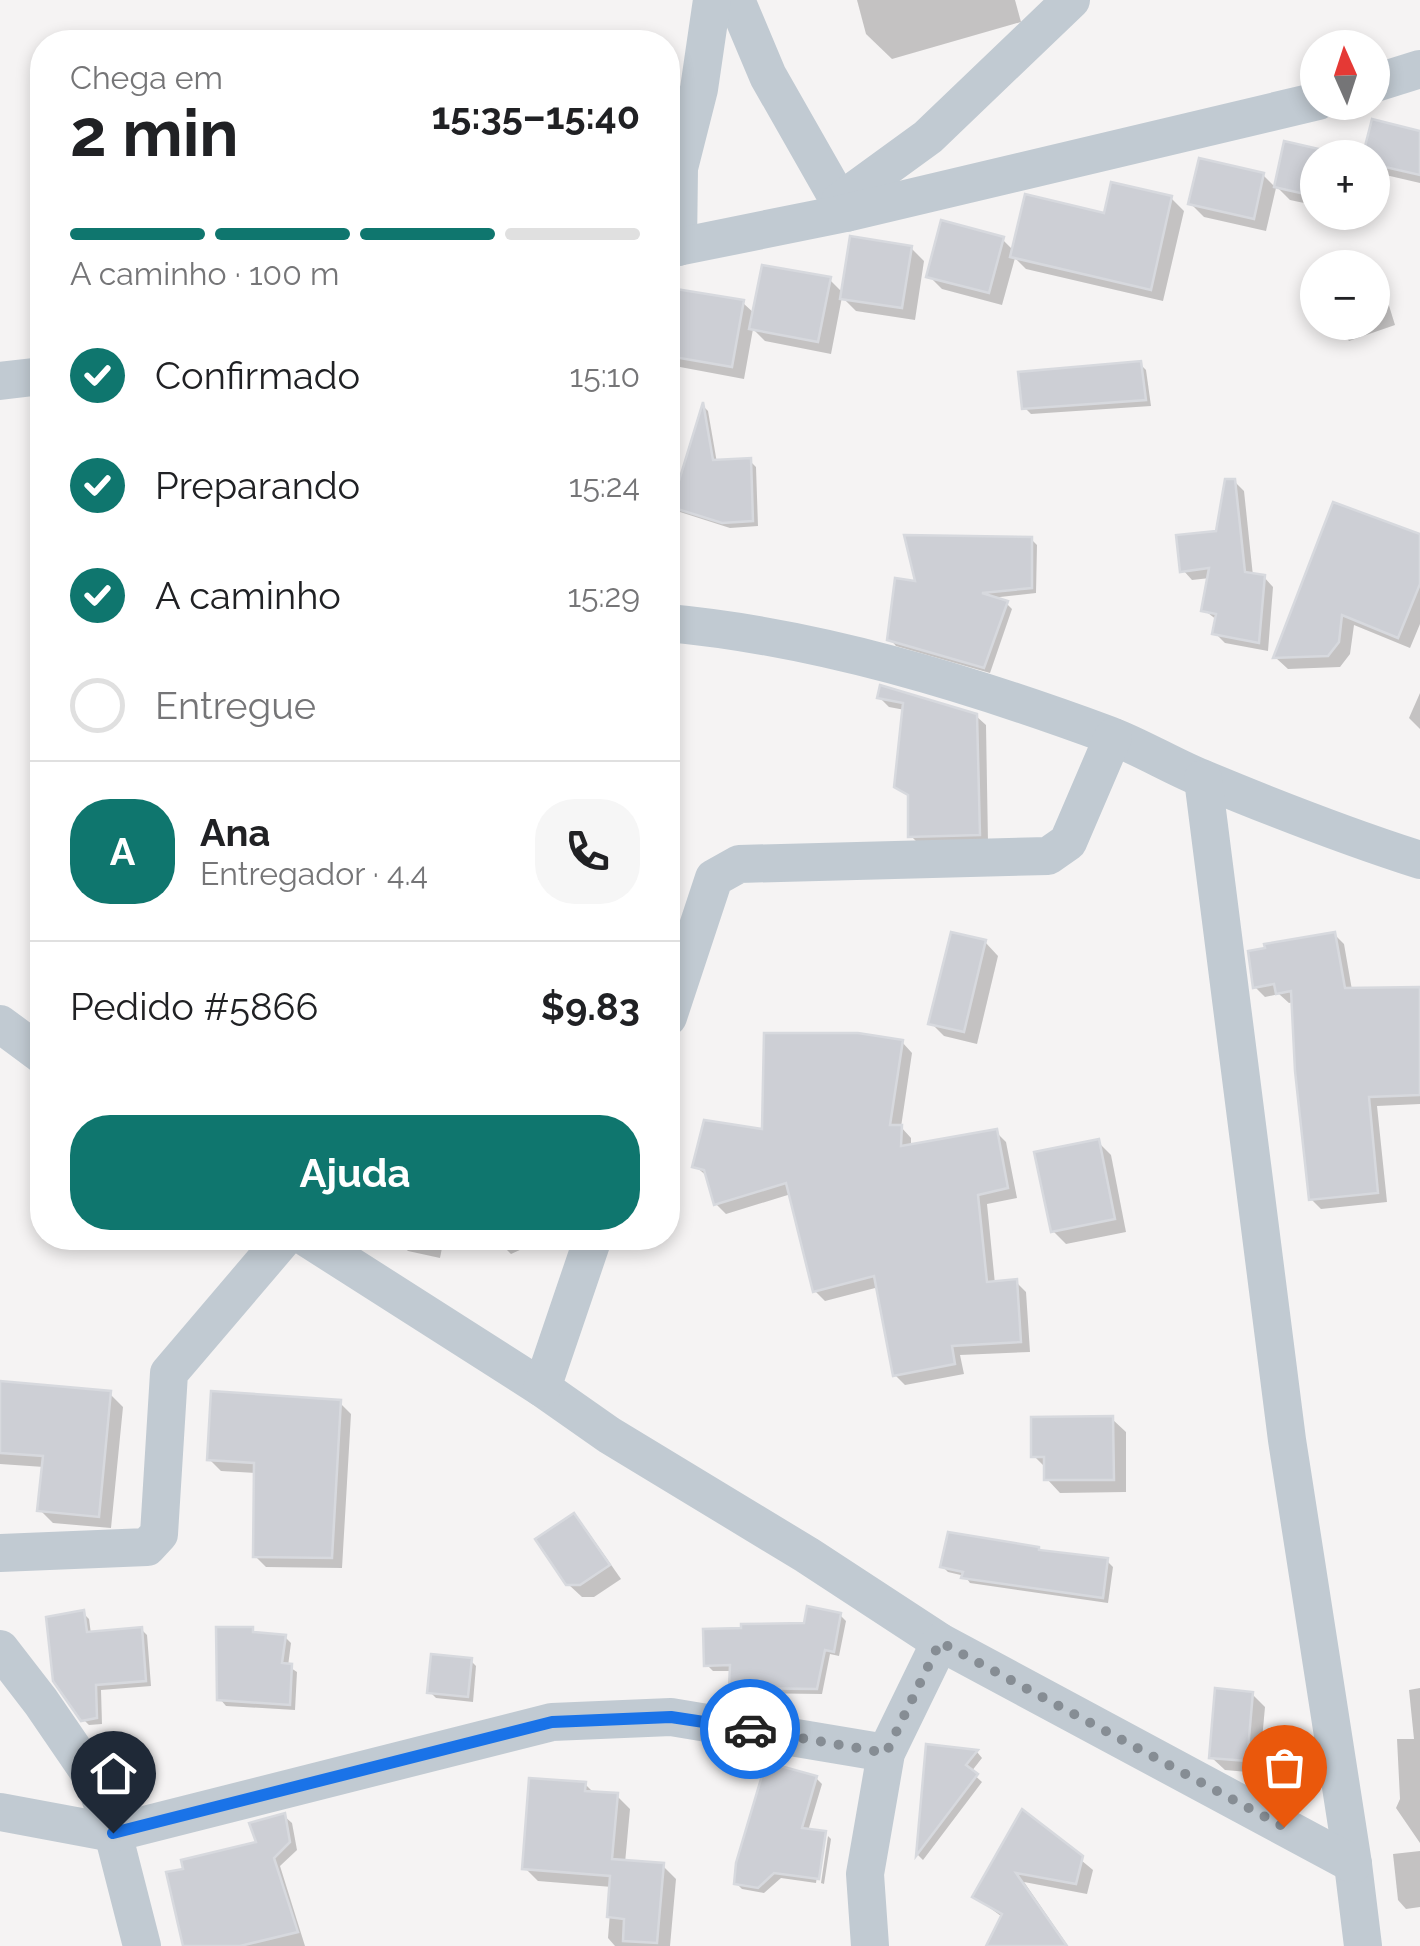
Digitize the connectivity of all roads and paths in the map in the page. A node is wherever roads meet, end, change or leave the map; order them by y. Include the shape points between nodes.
1 (712, 0) edge
2 (736, 0) edge
3 (1071, 0) edge
4 (1420, 68) edge
5 (1390, 78) edge
6 (1300, 105) edge
7 (680, 164) edge
8 (843, 207) junction
9 (680, 246) edge
10 (30, 378) edge
11 (0, 382) edge
12 (680, 624) edge
13 (1114, 737) junction
14 (1204, 779) junction
15 (1420, 860) edge
16 (680, 981) edge
17 (0, 1024) edge
18 (30, 1046) edge
19 (274, 1250) edge
20 (333, 1250) edge
21 (588, 1250) edge
22 (542, 1388) junction
23 (0, 1553) edge
24 (940, 1642) junction
25 (0, 1649) edge
26 (886, 1753) junction
27 (0, 1812) edge
28 (113, 1833) junction
29 (1354, 1864) junction
30 (142, 1946) edge
31 (870, 1946) edge
32 (1363, 1946) edge

1 - 7 street
2 - 8 street via 768,76
3 - 8 street via 928,137
4 - 5 street
6 - 8 street
8 - 9 street
10 - 11 street
12 - 13 street via 858,657
13 - 14 street
13 - 16 street via 1068,842 1048,856 739,864 714,878
14 - 15 street
14 - 29 street via 1287,1440
17 - 18 street
19 - 23 street via 169,1373 158,1534 147,1547
20 - 22 street
21 - 22 street
22 - 24 street
24 - 26 street
24 - 29 street
25 - 28 street via 93,1778
26 - 28 street via 671,1717 552,1722
26 - 31 street via 865,1874
27 - 28 street
28 - 30 street
29 - 32 street

